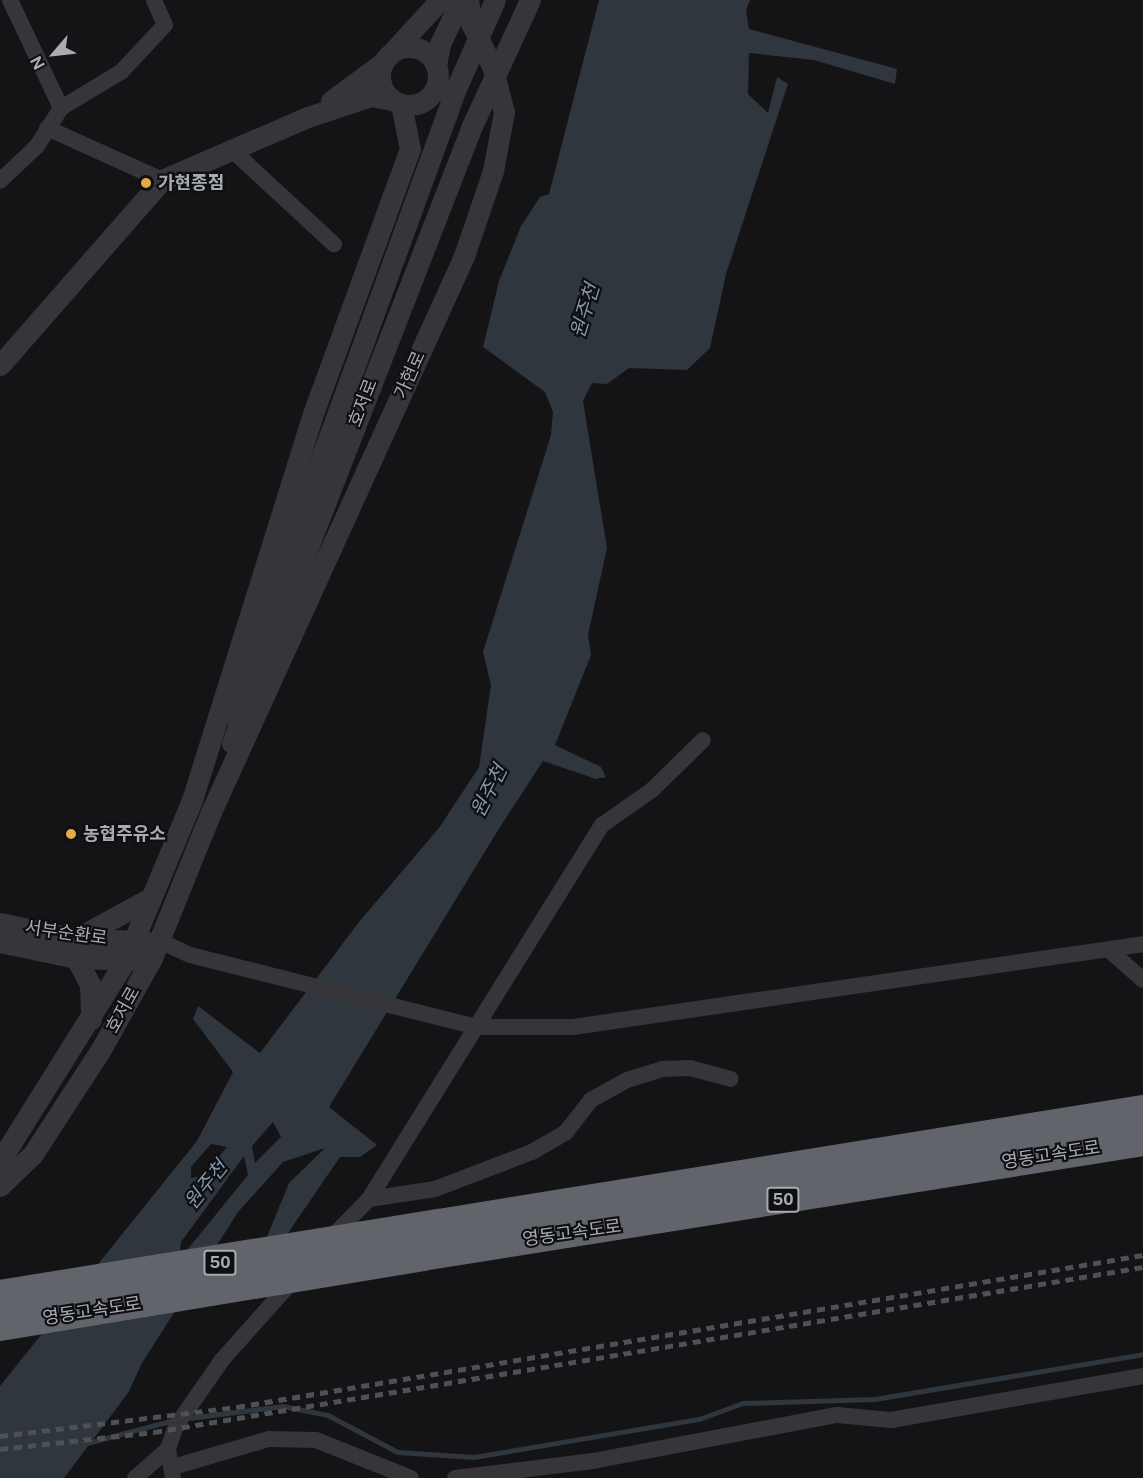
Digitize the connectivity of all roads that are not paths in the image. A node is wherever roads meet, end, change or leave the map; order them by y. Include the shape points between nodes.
1 (10, 0) edge
2 (154, 0) edge
3 (440, 0) edge
4 (460, 0) edge
5 (468, 0) edge
6 (495, 0) edge
7 (530, 0) edge
8 (388, 56) junction
9 (436, 65) junction
10 (397, 102) junction
11 (61, 108) junction
12 (305, 118) junction
13 (46, 128) junction
14 (232, 150) junction
15 (2, 174) edge
16 (162, 180) junction
17 (334, 244) dead end
18 (0, 365) edge
19 (231, 726) junction
20 (703, 740) dead end
21 (150, 898) junction
22 (0, 923) edge
23 (132, 941) junction
24 (0, 942) edge
25 (1143, 944) edge
26 (76, 948) junction
27 (156, 950) junction
28 (1109, 950) junction
29 (125, 961) junction
30 (1143, 980) edge
31 (91, 1019) junction
32 (477, 1027) junction
33 (731, 1079) dead end
34 (1143, 1102) edge
35 (1143, 1111) edge
36 (1039, 1128) junction
37 (1143, 1140) edge
38 (1107, 1146) junction
39 (1143, 1148) edge
40 (0, 1161) edge
41 (0, 1186) edge
42 (369, 1199) junction
43 (0, 1296) edge
44 (0, 1325) edge
45 (1143, 1376) edge
46 (168, 1449) junction
47 (173, 1472) edge
48 (135, 1478) edge
49 (411, 1478) edge
50 (455, 1478) edge

1 - 11 street
2 - 11 street via 165,25 122,72
3 - 8 street
4 - 9 street via 440,44
5 - 19 street, 가현로 via 471,23 492,66 504,112 493,171 464,256
6 - 19 street, 호저로, bridge via 455,91
7 - 19 street, 호저로, bridge via 472,126
8 - 9 street via 425,51
8 - 10 street via 380,84
8 - 12 street
9 - 10 street via 437,83 428,99
10 - 12 street via 371,96
10 - 19 street via 410,150 314,411
11 - 13 street
12 - 14 street
13 - 15 street via 37,146
13 - 16 street
14 - 16 street
14 - 17 street
16 - 18 street
19 - 21 street, 호저로 via 192,800
19 - 27 street, 호저로 via 211,812
20 - 32 street via 652,790 602,825
21 - 23 street, 호저로
21 - 26 street
22 - 26 street, 서부순환로
23 - 26 street, 서부순환로
23 - 27 street, 서부순환로
23 - 29 street, 호저로
24 - 26 street, 서부순환로
25 - 28 street
26 - 29 street, 서부순환로
26 - 31 street via 90,984
27 - 29 street, 서부순환로
27 - 32 street via 190,955
27 - 41 street, 호저로 via 100,1051 33,1154
28 - 30 street
28 - 32 street via 573,1027
29 - 31 street, 호저로
31 - 40 street, 호저로
32 - 42 street
33 - 42 street via 671,1069 627,1080 591,1100 566,1132 532,1152 435,1189
34 - 36 highway
35 - 36 highway, 영동고속도로 / 50
36 - 43 highway, 영동고속도로 / 50, bridge
37 - 38 highway, 영동고속도로 / 50
38 - 39 highway
38 - 44 highway, 영동고속도로 / 50, bridge
42 - 46 street via 222,1359 176,1426
45 - 50 street via 891,1420 837,1415 593,1461
46 - 47 street
46 - 48 street
47 - 49 street via 269,1439 316,1440

